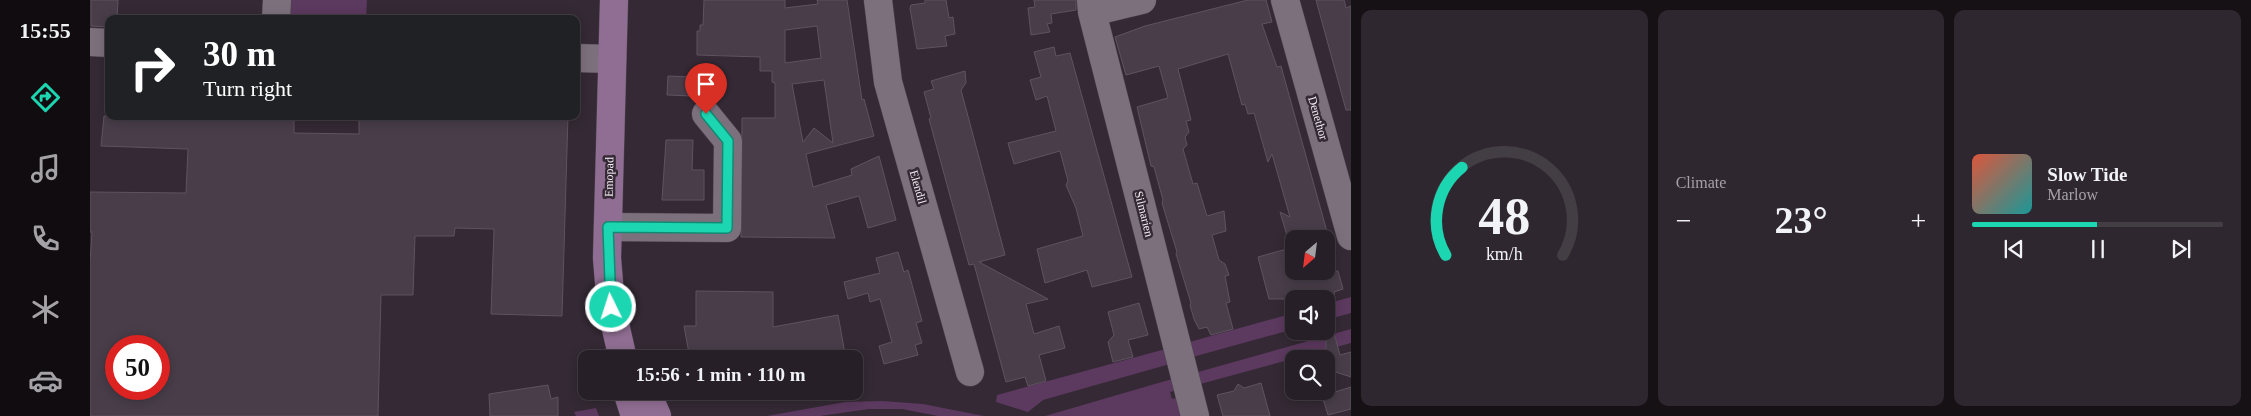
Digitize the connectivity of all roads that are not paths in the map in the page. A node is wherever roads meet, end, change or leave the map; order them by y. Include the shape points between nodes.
1 (277, 0) edge
2 (614, 0) edge
3 (878, 0) edge
4 (1142, 0) edge
5 (1285, 0) edge
6 (1091, 6) edge
7 (276, 15) edge
8 (90, 42) edge
9 (105, 43) edge
10 (580, 58) edge
11 (612, 59) junction
12 (706, 114) dead end
13 (608, 227) junction
14 (1351, 236) edge
15 (622, 350) edge
16 (970, 372) dead end
17 (631, 400) edge
18 (650, 400) edge
19 (635, 416) edge
20 (657, 416) edge
21 (1195, 416) edge

1 - 7 street
2 - 11 main road, Emopad
3 - 16 street, Elendil via 888,82
4 - 6 street
5 - 14 street, Denethor
6 - 21 street, Silmarien
8 - 9 street
10 - 11 street
11 - 13 main road, Emopad
12 - 13 street via 728,141 727,228
13 - 15 main road, Emopad via 611,307
17 - 19 main road
18 - 20 main road

